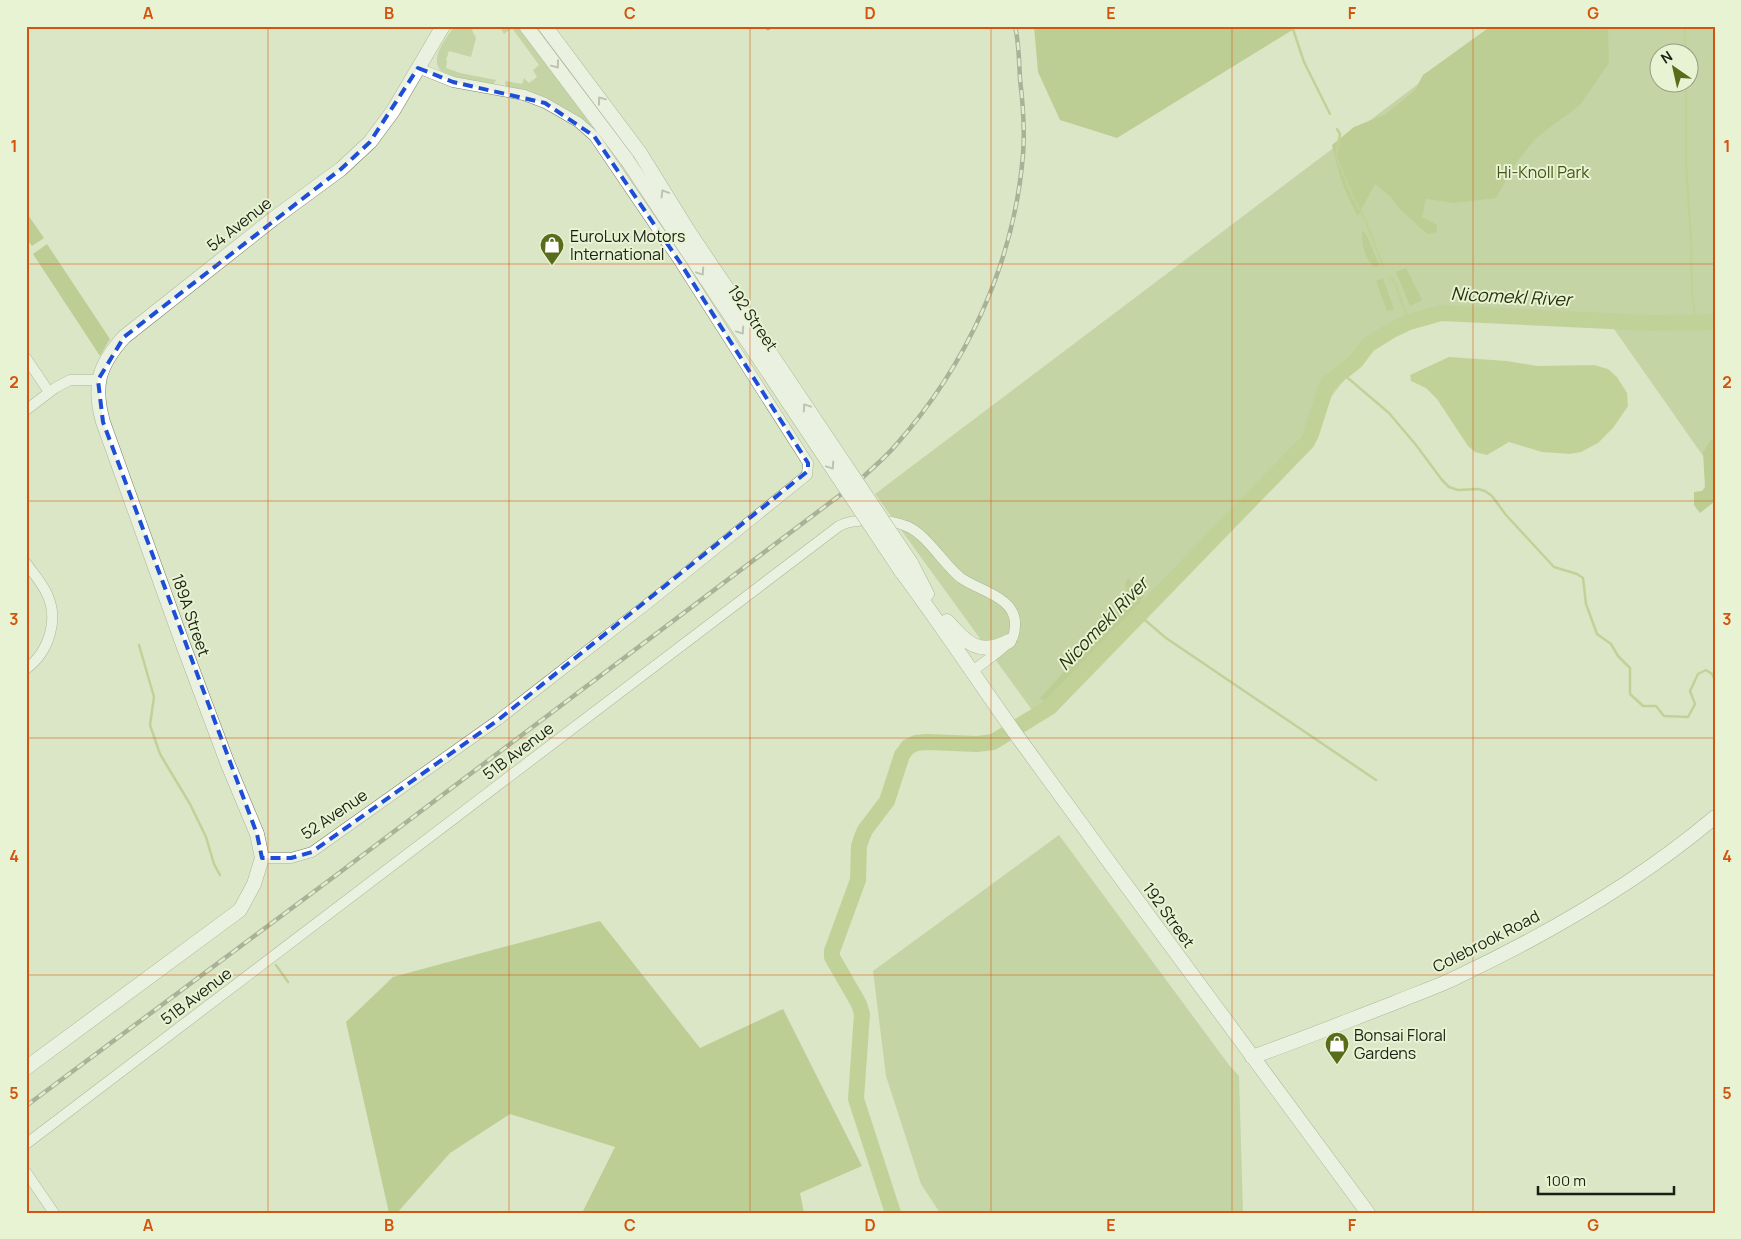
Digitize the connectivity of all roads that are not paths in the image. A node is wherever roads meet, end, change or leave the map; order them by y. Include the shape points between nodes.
1 (443, 26) edge
2 (526, 26) edge
3 (545, 26) edge
4 (418, 68) junction
5 (585, 105) junction
6 (640, 153) junction
7 (719, 287) junction
8 (26, 358) edge
9 (98, 380) junction
10 (49, 392) junction
11 (26, 410) edge
12 (26, 563) edge
13 (906, 567) junction
14 (926, 591) junction
15 (947, 633) junction
16 (1009, 641) junction
17 (26, 669) edge
18 (972, 671) junction
19 (1715, 817) edge
20 (262, 858) junction
21 (1252, 1057) junction
22 (26, 1068) edge
23 (26, 1144) edge
24 (26, 1172) edge
25 (54, 1213) edge
26 (1368, 1213) edge

1 - 4 main road, 54 Avenue
2 -> 5 main road, 192 Street
6 -> 3 main road, 192 Street
4 - 9 main road, 54 Avenue via 370,142 341,169 124,338 114,348
4 - 20 street, 52 Avenue via 453,82 524,95 545,103 578,122 594,136 650,217 808,463 807,475 498,720 312,852 291,858
5 - 6 main road via 605,120 627,148
5 -> 7 main road, 192 Street
7 -> 6 main road, 192 Street
7 - 13 main road, 192 Street, bridge
8 - 10 street
9 - 10 street via 70,380
9 - 20 main road, 189A Street via 103,422 200,691 256,834
10 - 11 street
12 - 17 street via 46,593 52,611 52,625 45,648
13 - 14 main road, 192 Street
13 - 15 main road, 192 Street
14 - 15 main road, 192 Street
14 - 16 main road via 947,621 977,648 992,649
15 - 18 main road, 192 Street
16 - 18 street
16 - 23 street, 51B Avenue via 1015,624 1011,609 1003,600 960,578 912,529 885,522 846,522
18 - 21 main road, 192 Street
19 - 21 main road, Colebrook Road via 1647,868 1522,945 1456,978
20 - 22 main road via 254,884 240,910
21 - 26 main road, 192 Street
24 - 25 street

